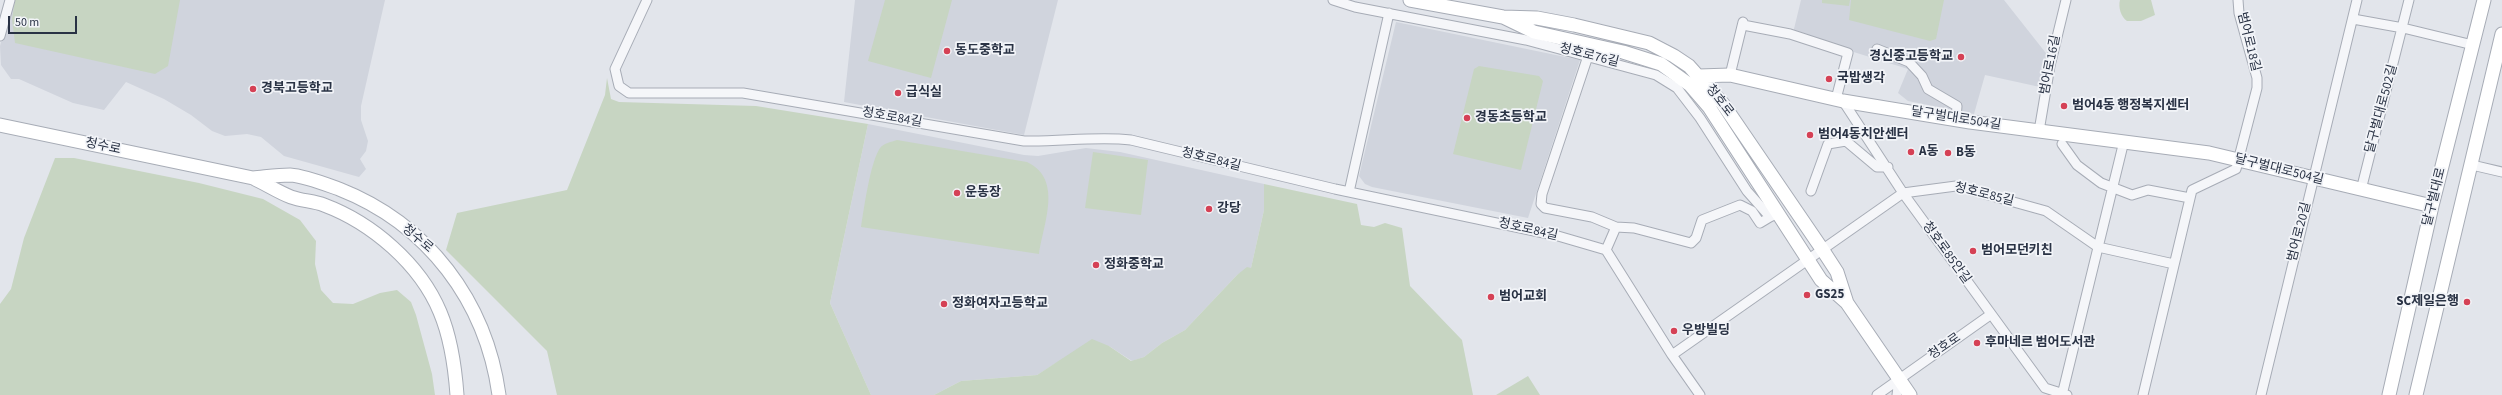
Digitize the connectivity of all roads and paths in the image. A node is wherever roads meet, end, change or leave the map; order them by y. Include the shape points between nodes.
1 (10, 0) edge
2 (647, 0) edge
3 (1333, 0) edge
4 (1410, 0) edge
5 (2066, 0) edge
6 (2238, 0) edge
7 (2357, 0) edge
8 (2409, 0) edge
9 (2484, 0) edge
10 (1389, 13) junction
11 (1504, 17) junction
12 (2353, 19) junction
13 (2403, 28) junction
14 (2502, 34) edge
15 (0, 36) edge
16 (2473, 45) junction
17 (1876, 49) dead end
18 (1588, 56) junction
19 (1698, 76) junction
20 (1730, 76) junction
21 (1839, 100) junction
22 (1956, 119) junction
23 (0, 125) edge
24 (2039, 131) junction
25 (2124, 142) junction
26 (2062, 144) dead end
27 (2239, 160) junction
28 (2472, 165) junction
29 (1888, 167) junction
30 (2502, 172) edge
31 (253, 178) junction
32 (2313, 179) junction
33 (2113, 187) junction
34 (2361, 190) junction
35 (1811, 191) dead end
36 (1349, 192) junction
37 (1903, 193) junction
38 (2190, 198) junction
39 (2432, 206) junction
40 (1774, 215) junction
41 (1616, 227) junction
42 (2098, 247) junction
43 (1822, 249) junction
44 (1606, 250) junction
45 (1807, 259) junction
46 (2174, 264) junction
47 (1847, 303) junction
48 (1990, 315) junction
49 (1672, 355) junction
50 (1899, 379) junction
51 (457, 395) edge
52 (499, 395) edge
53 (1700, 395) edge
54 (1877, 395) edge
55 (1897, 395) edge
56 (1910, 395) edge
57 (2064, 395) edge
58 (2143, 395) edge
59 (2261, 395) edge
60 (2390, 395) edge
61 (2416, 395) edge

1 - 15 street
2 - 36 street, 청호로84길 via 615,69 618,86 629,93 743,93 1024,141 1057,142 1110,138 1132,140
3 - 10 street, 청호로76길
4 - 11 main road, 청호로
5 - 24 street, 범어로16길 via 2050,66
6 - 27 street, 범어로18길 via 2239,13 2257,78
7 - 12 street, 범어로20길
8 - 13 street, 달구벌대로502길
9 - 16 main road, 달구벌대로
10 - 18 street, 청호로76길 via 1526,40
10 - 36 street
11 - 19 main road, 청호로 via 1537,18 1649,43 1684,62
11 - 40 main road, 청호로 via 1534,32 1648,58 1669,69 1690,85 1709,107
12 - 13 street
12 - 32 street, 범어로20길
13 - 16 street
13 - 34 street, 달구벌대로502길
14 - 28 main road, 달구벌대로
16 - 39 main road, 달구벌대로
17 - 22 street via 1909,62 1922,76 1928,89 1957,106
18 - 40 street, 청호로76길 via 1656,75 1677,88 1700,118 1747,191
18 - 41 street via 1542,194 1541,204 1545,208 1592,217
19 - 20 main road, 달구벌대로504길
19 - 43 main road, 청호로 via 1723,104
20 - 21 main road, 달구벌대로504길
20 - 21 street via 1743,24 1790,34 1848,53
21 - 22 main road, 달구벌대로504길
21 - 29 street, 청호로85안길
22 - 24 main road, 달구벌대로504길
23 - 31 main road, 청수로
24 - 25 main road, 달구벌대로504길
25 - 27 main road, 달구벌대로504길 via 2209,153
25 - 33 street
26 - 33 street via 2077,165 2101,183
27 - 32 main road, 달구벌대로504길
27 - 38 street, 범어로18길 via 2236,169 2192,190
28 - 30 street
28 - 61 main road, 달구벌대로
29 - 35 street via 1877,166 1846,141 1828,144
29 - 37 street, 청호로85안길
31 - 51 main road, 청수로 via 292,197 323,205 360,223 404,260 424,285 440,312 455,367
31 - 52 main road, 청수로 via 291,175 331,186 365,199 419,237 444,264 468,299 491,356
32 - 34 main road, 달구벌대로504길
32 - 59 street, 범어로20길
33 - 38 street via 2132,195 2148,190
33 - 42 street
34 - 39 main road, 달구벌대로504길
36 - 44 street, 청호로84길 via 1507,225
37 - 42 street, 청호로85길 via 1956,186 2046,211
37 - 43 street, 청호로85길
37 - 48 street, 청호로85안길
38 - 46 street
39 - 60 main road, 달구벌대로
40 - 41 street via 1760,223 1752,211 1740,205 1702,220 1696,238 1691,243 1634,228
40 - 45 main road, 청호로
41 - 44 street
42 - 46 street, 청호로85길
42 - 57 street
43 - 45 street, 청호로85길
43 - 47 main road, 청호로 via 1837,272
44 - 49 street
45 - 47 main road, 청호로 via 1821,280
45 - 49 street
46 - 58 street
47 - 50 main road, 청호로
48 - 50 street, 청호로
48 - 57 street, 청호로85안길 via 2045,388
49 - 53 street
50 - 54 street
50 - 55 street
50 - 56 main road, 청호로

